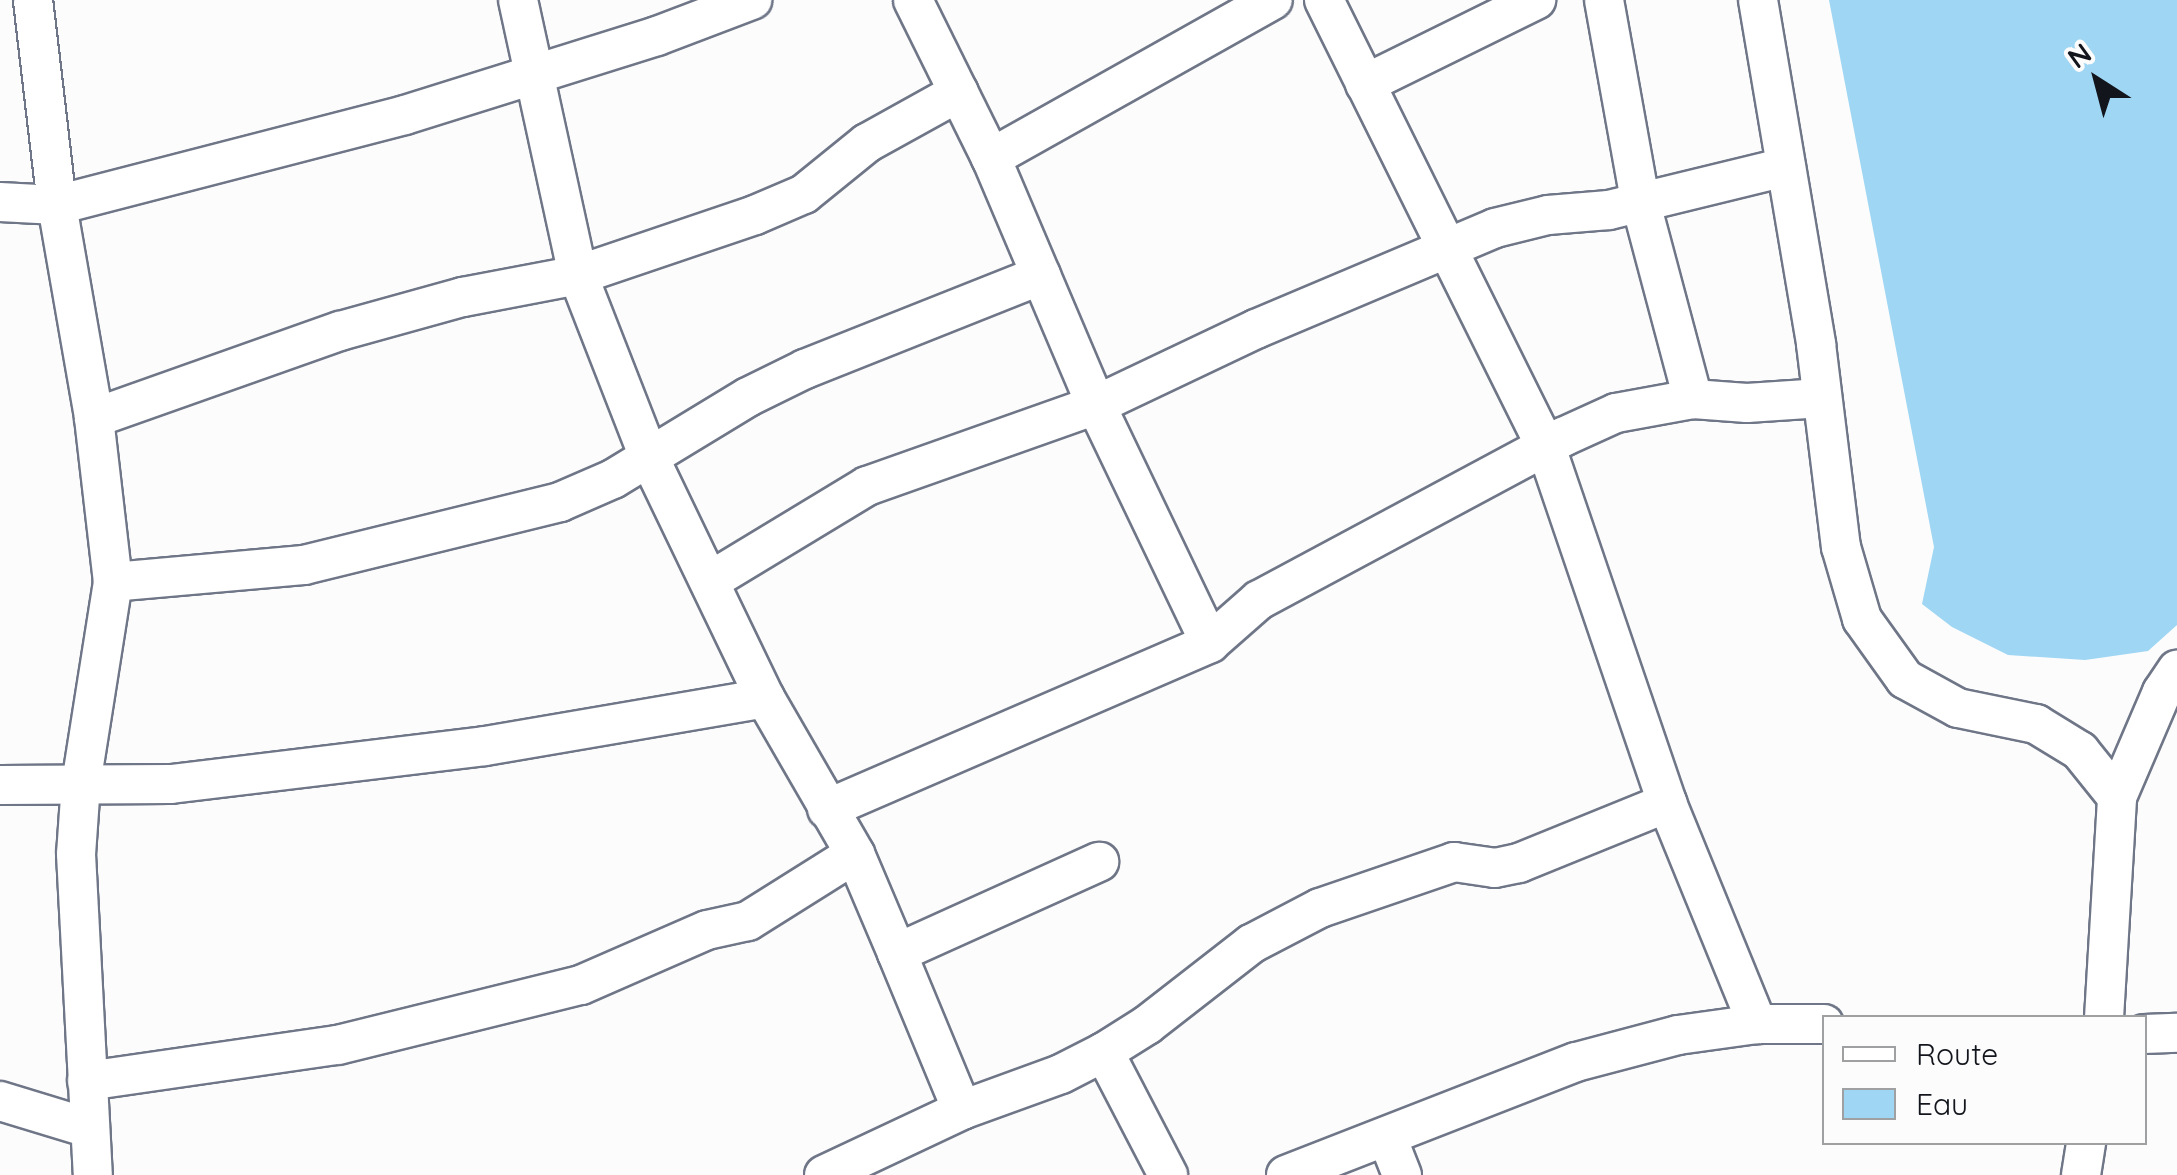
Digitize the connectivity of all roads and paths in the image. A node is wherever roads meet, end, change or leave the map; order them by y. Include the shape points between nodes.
1 (33, 0) edge
2 (518, 0) edge
3 (752, 0) edge
4 (913, 0) edge
5 (1273, 0) edge
6 (1324, 0) edge
7 (1536, 0) edge
8 (1604, 0) edge
9 (1758, 0) edge
10 (531, 75) junction
11 (1365, 84) junction
12 (959, 92) junction
13 (990, 158) junction
14 (1786, 167) junction
15 (1640, 200) junction
16 (0, 202) edge
17 (57, 204) junction
18 (1450, 246) junction
19 (578, 275) junction
20 (1041, 275) junction
21 (1822, 398) junction
22 (1694, 399) junction
23 (1096, 405) junction
24 (94, 418) junction
25 (1546, 447) junction
26 (648, 455) junction
27 (710, 580) junction
28 (113, 582) junction
29 (1210, 643) junction
30 (2177, 670) edge
31 (765, 698) junction
32 (81, 783) junction
33 (0, 785) edge
34 (2117, 797) junction
35 (1668, 803) junction
36 (827, 809) junction
37 (855, 854) junction
38 (1099, 862) dead end
39 (896, 953) junction
40 (2104, 1015) edge
41 (1757, 1024) junction
42 (1822, 1024) edge
43 (2177, 1032) edge
44 (2147, 1034) edge
45 (1104, 1052) junction
46 (86, 1081) junction
47 (0, 1101) edge
48 (962, 1110) junction
49 (89, 1128) junction
50 (1387, 1136) junction
51 (2086, 1145) edge
52 (92, 1175) edge
53 (824, 1175) edge
54 (1168, 1175) edge
55 (1286, 1175) edge
56 (1402, 1175) edge
57 (2081, 1175) edge

1 - 17 street
2 - 10 street
3 - 10 street
4 - 12 street
5 - 13 street
6 - 11 street
7 - 11 street
8 - 15 street
9 - 14 street
10 - 17 street
10 - 19 street
11 - 18 street
12 - 13 street
12 - 19 street via 867,144 804,194
13 - 20 street
14 - 15 street
14 - 21 street
15 - 18 street via 1512,224
15 - 22 street
16 - 17 street
17 - 24 street
18 - 23 street
18 - 25 street
19 - 24 street via 463,296 340,331
19 - 26 street
20 - 23 street
20 - 26 street via 805,369
21 - 22 street
21 - 34 street via 1842,547 1872,634 1906,679 1958,708 2036,724 2080,751
22 - 25 street via 1616,413
23 - 27 street via 867,486
23 - 29 street
24 - 28 street
25 - 29 street via 1259,600
25 - 35 street
26 - 27 street
26 - 28 street via 613,480 560,502 304,565
27 - 31 street
28 - 32 street
29 - 36 street
30 - 34 street
31 - 32 street via 390,758 171,784
31 - 36 street
32 - 33 street
32 - 46 street via 76,854
34 - 40 street
35 - 41 street
35 - 45 street via 1519,863 1494,868 1454,862 1320,908 1251,944
36 - 37 street
37 - 39 street
37 - 46 street via 748,921 707,930 581,985 338,1045
38 - 39 street
39 - 48 street
41 - 42 street
41 - 50 street via 1576,1062
43 - 44 street
45 - 48 street
45 - 54 street
46 - 49 street
47 - 49 street
48 - 53 street
49 - 52 street
50 - 55 street
50 - 56 street
51 - 57 street

